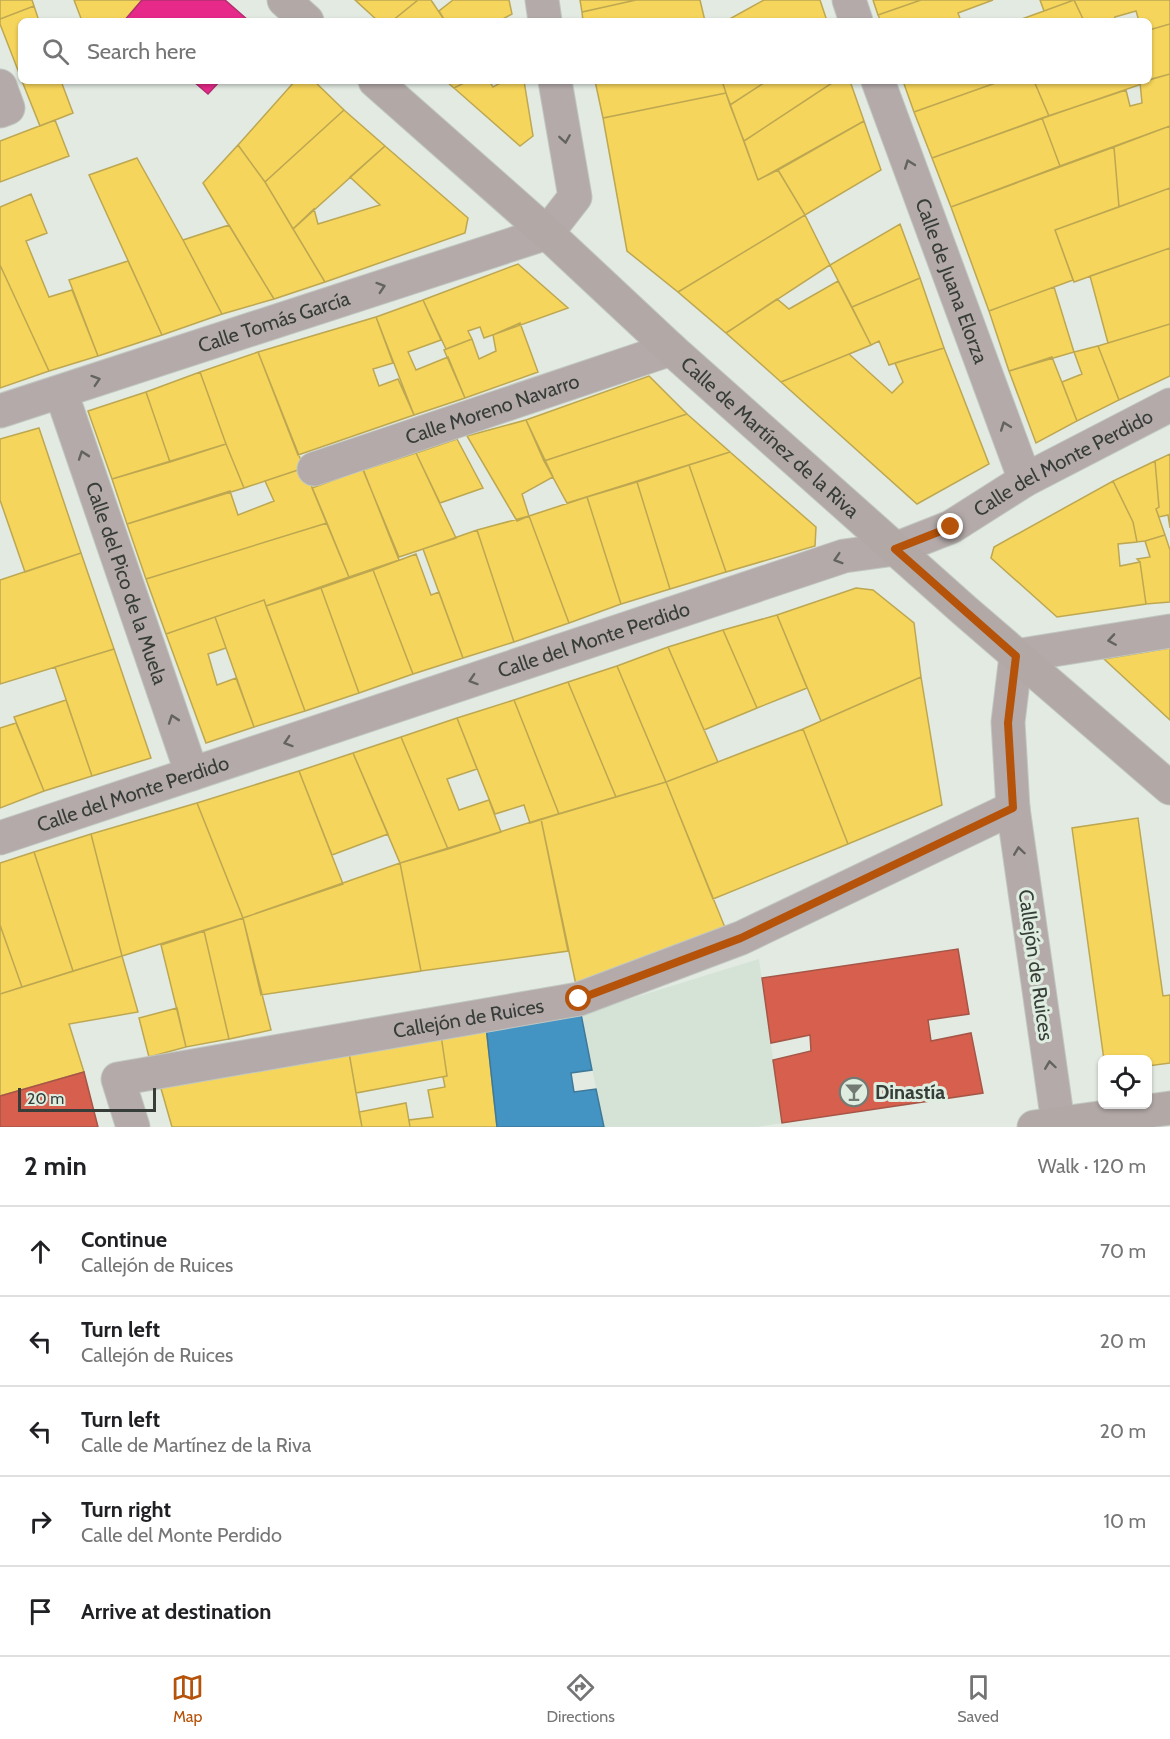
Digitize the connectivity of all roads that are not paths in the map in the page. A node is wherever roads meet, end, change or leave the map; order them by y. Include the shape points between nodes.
1 (284, 0) edge
2 (542, 0) edge
3 (849, 0) edge
4 (304, 18) edge
5 (545, 18) edge
6 (855, 18) edge
7 (378, 84) edge
8 (555, 84) edge
9 (879, 84) edge
10 (0, 86) edge
11 (0, 111) edge
12 (547, 233) junction
13 (670, 349) junction
14 (61, 392) junction
15 (1170, 405) edge
16 (0, 411) edge
17 (314, 469) dead end
18 (1025, 480) junction
19 (895, 549) junction
20 (1170, 631) edge
21 (1016, 656) junction
22 (192, 774) junction
23 (1170, 788) edge
24 (1013, 808) junction
25 (0, 838) edge
26 (1170, 1108) edge
27 (1046, 1125) edge
28 (133, 1127) edge

1 - 4 street
2 - 5 street
3 - 6 street
7 - 12 street, Calle de Martínez de la Riva
8 -> 12 street via 574,197
18 -> 9 street, Calle de Juana Elorza
10 - 11 street via 8,108
12 - 13 street, Calle de Martínez de la Riva
14 -> 12 street, Calle Tomás García
13 - 17 street, Calle Moreno Navarro
13 - 19 street, Calle de Martínez de la Riva
14 - 16 street, Calle Tomás García
22 -> 14 street, Calle del Pico de la Muela
15 - 18 street, Calle del Monte Perdido
18 - 19 street, Calle del Monte Perdido via 951,527
19 - 21 street, Calle de Martínez de la Riva
19 -> 22 street, Calle del Monte Perdido via 844,556
20 -> 21 street
21 - 23 street, Calle de Martínez de la Riva
21 - 24 street, Callejón de Ruices via 1008,723
22 - 25 street, Calle del Monte Perdido
27 -> 24 street, Callejón de Ruices
24 - 28 street, Callejón de Ruices via 741,938 579,999 118,1079
26 - 27 street

